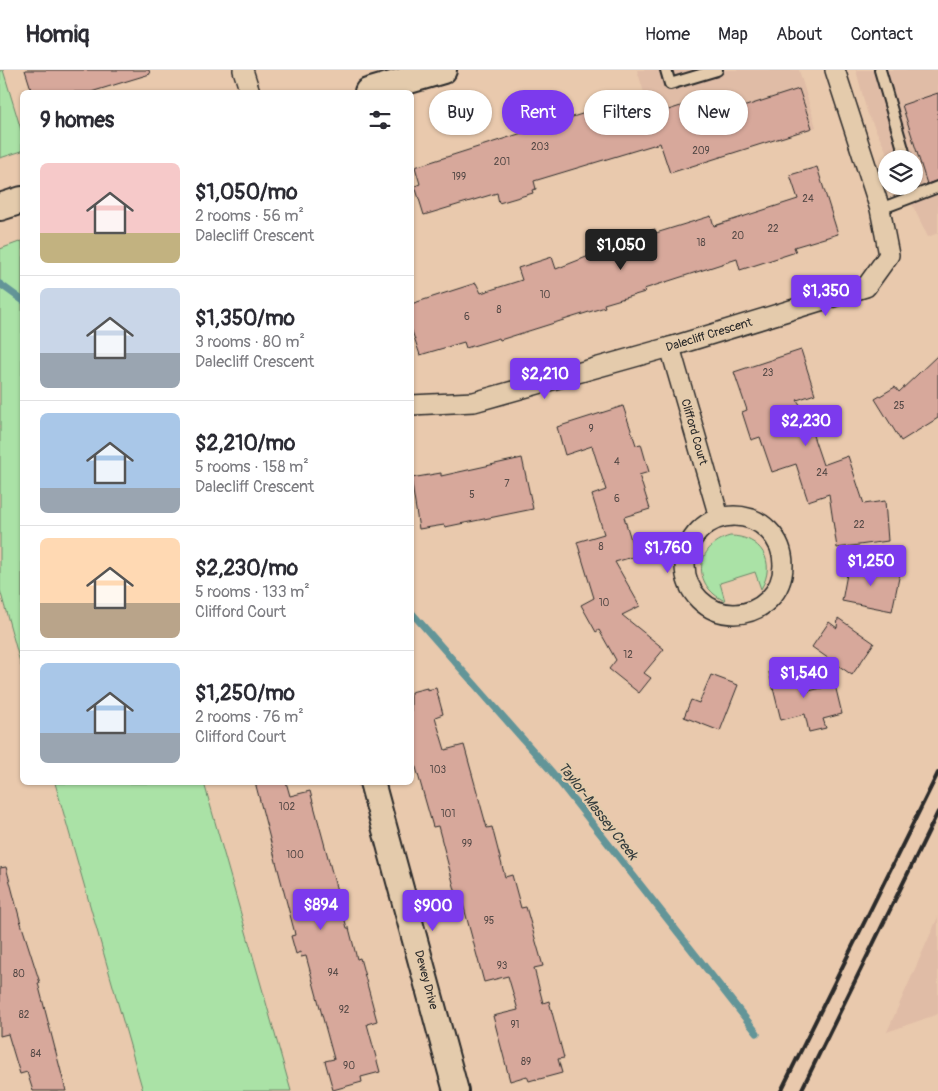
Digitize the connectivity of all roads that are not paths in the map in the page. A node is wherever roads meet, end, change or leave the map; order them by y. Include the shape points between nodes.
1 (243, 70) edge
2 (443, 70) edge
3 (666, 70) edge
4 (717, 70) edge
5 (835, 70) edge
6 (880, 70) edge
7 (249, 90) edge
8 (375, 90) edge
9 (903, 150) edge
10 (938, 187) edge
11 (923, 189) edge
12 (906, 195) edge
13 (20, 201) edge
14 (0, 207) edge
15 (880, 209) junction
16 (670, 347) junction
17 (414, 405) edge
18 (719, 517) junction
19 (373, 785) edge
20 (456, 1091) edge

1 - 7 street
2 - 8 main road
3 - 4 lane via 670,84
5 - 15 street, Dalecliff Crescent
6 - 9 lane
10 - 11 lane
12 - 15 lane
13 - 14 main road
15 - 16 street, Dalecliff Crescent via 889,255 866,287
16 - 17 street, Dalecliff Crescent via 474,402
16 - 18 street, Clifford Court
18 - 18 street via 705,524 690,541 684,563 686,578 703,604 733,614 750,611 765,603 776,590 782,575 783,558 778,541 753,519 736,515
19 - 20 street, Dewey Drive

